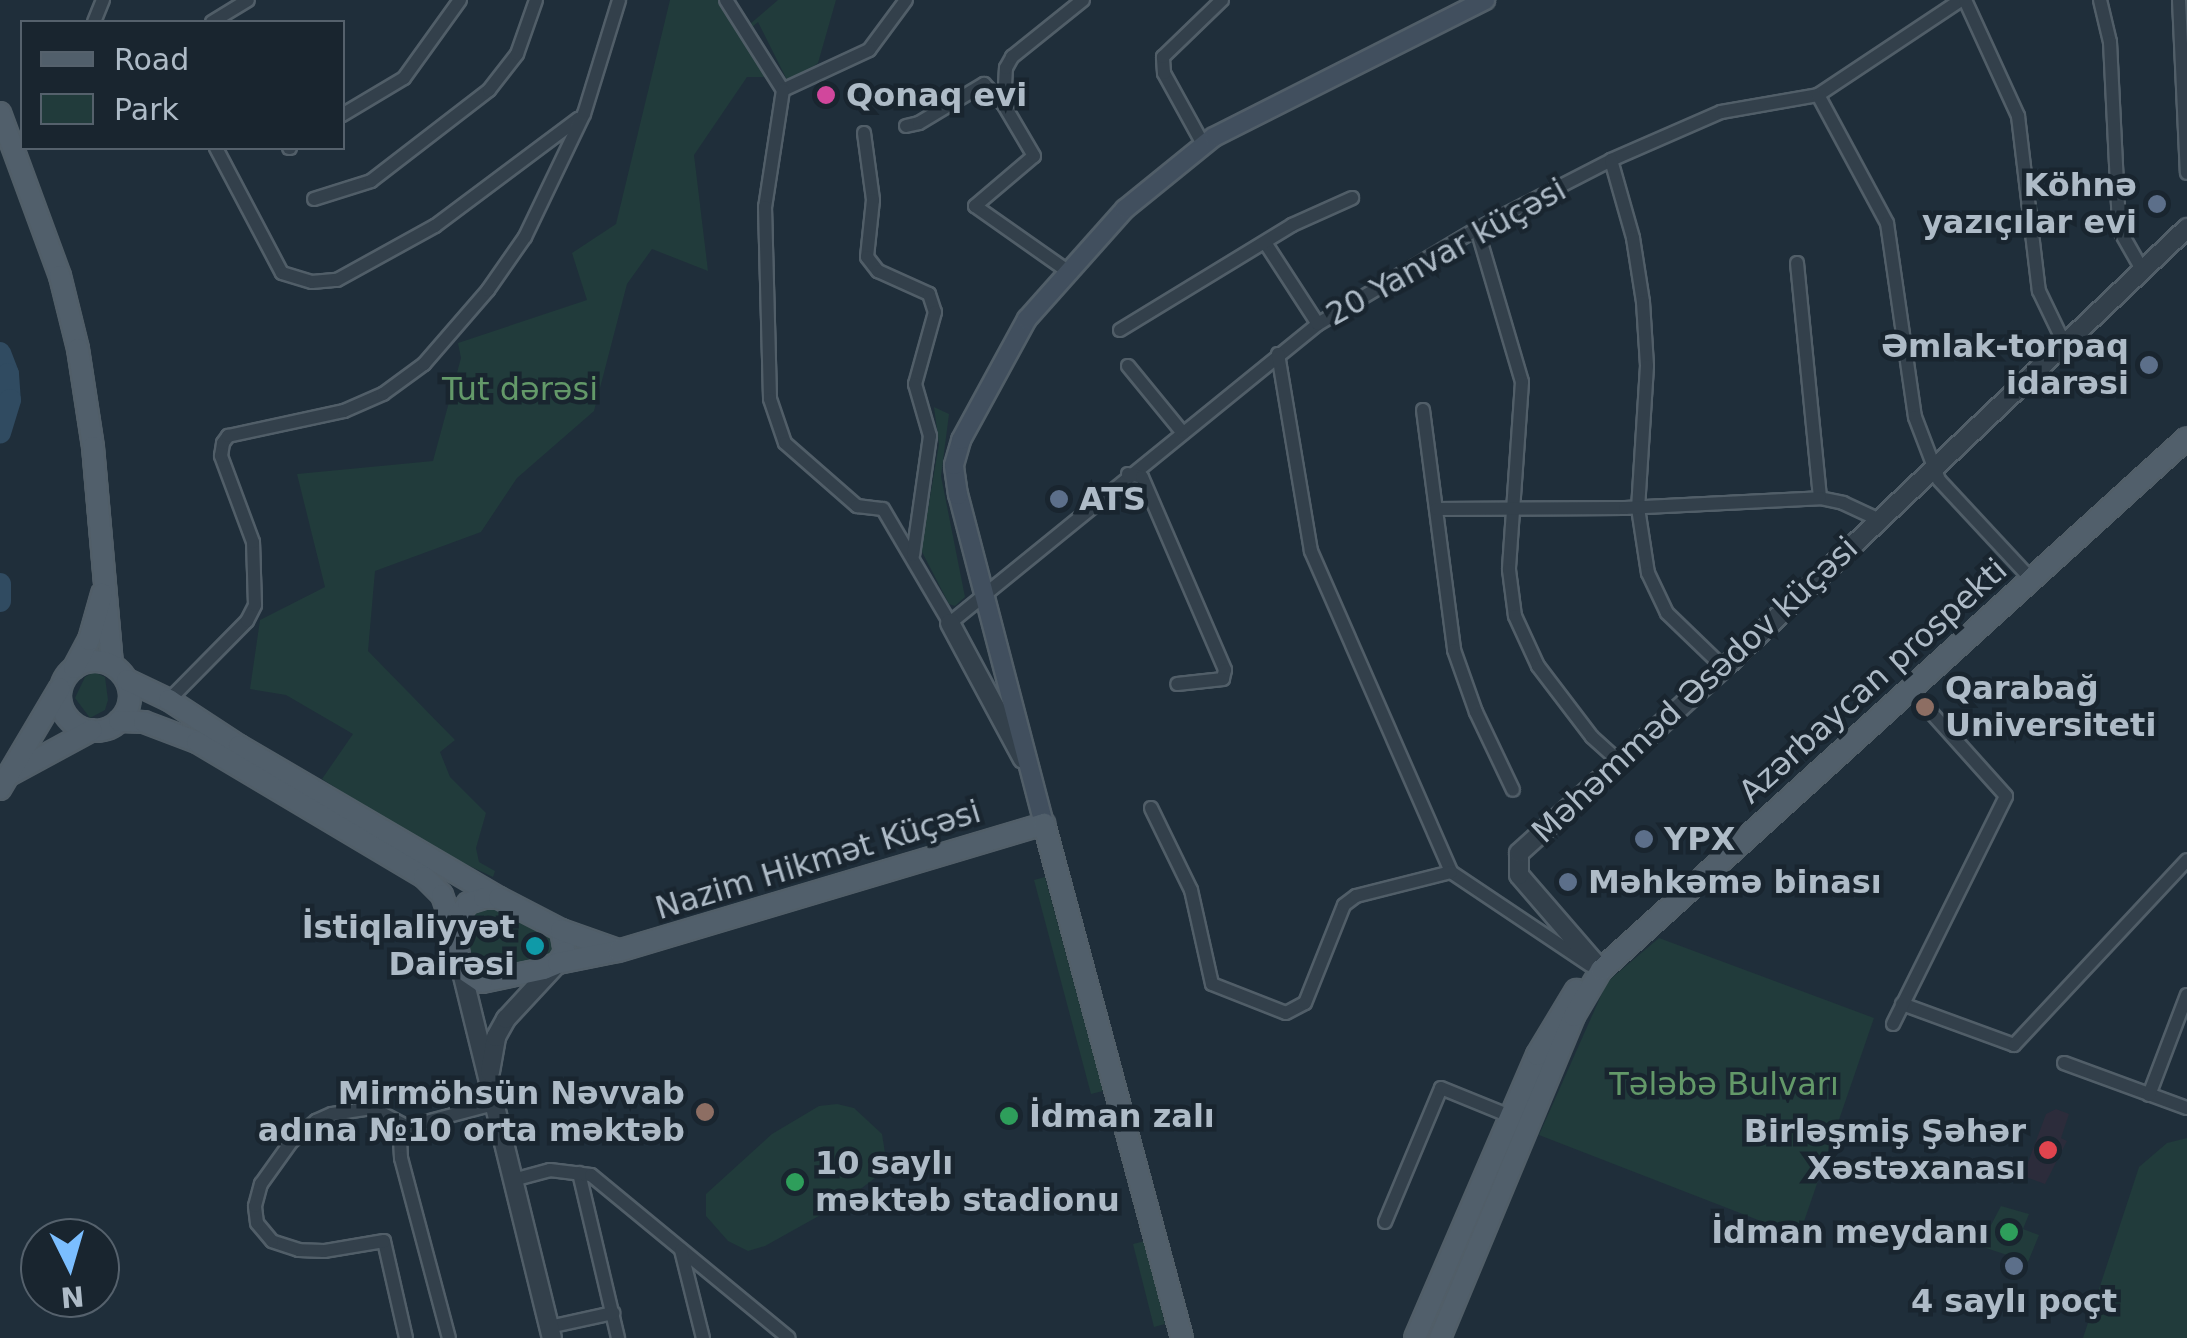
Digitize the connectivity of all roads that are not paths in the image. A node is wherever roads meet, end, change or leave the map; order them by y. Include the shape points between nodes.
1 (248, 0) edge
2 (460, 0) edge
3 (536, 0) edge
4 (618, 0) edge
5 (726, 0) edge
6 (906, 0) edge
7 (1084, 0) edge
8 (1222, 0) edge
9 (1484, 0) edge
10 (1963, 0) edge
11 (2100, 0) edge
12 (2179, 0) edge
13 (215, 20) edge
14 (783, 90) junction
15 (1818, 95) junction
16 (1004, 105) junction
17 (0, 113) edge
18 (345, 114) edge
19 (584, 114) junction
20 (906, 126) dead end
21 (864, 133) dead end
22 (1203, 144) junction
23 (217, 150) edge
24 (1611, 160) junction
25 (2187, 173) edge
26 (314, 198) dead end
27 (1352, 198) dead end
28 (2187, 228) edge
29 (1477, 229) junction
30 (1266, 244) junction
31 (1797, 264) dead end
32 (1066, 270) junction
33 (2142, 271) junction
34 (1318, 324) junction
35 (1120, 330) dead end
36 (2064, 343) junction
37 (1278, 354) junction
38 (1128, 366) dead end
39 (1423, 410) dead end
40 (1182, 432) junction
41 (2187, 438) edge
42 (1934, 466) junction
43 (1128, 474) junction
44 (1820, 498) junction
45 (1638, 508) junction
46 (1436, 509) junction
47 (1512, 511) junction
48 (1878, 519) junction
49 (913, 555) junction
50 (106, 577) junction
51 (2031, 579) junction
52 (984, 599) junction
53 (950, 623) junction
54 (1724, 668) junction
55 (119, 672) junction
56 (69, 675) junction
57 (1177, 684) dead end
58 (1910, 689) junction
59 (169, 700) junction
60 (120, 721) junction
61 (92, 730) junction
62 (1620, 762) junction
63 (1030, 770) junction
64 (4, 783) edge
65 (1513, 790) dead end
66 (1152, 808) dead end
67 (1042, 824) junction
68 (2187, 860) edge
69 (1451, 872) junction
70 (499, 898) junction
71 (560, 930) junction
72 (455, 932) junction
73 (618, 951) junction
74 (558, 963) junction
75 (462, 968) junction
76 (1601, 970) junction
77 (2187, 995) edge
78 (1902, 1004) junction
79 (1894, 1024) dead end
80 (2064, 1063) dead end
81 (489, 1082) junction
82 (2149, 1095) junction
83 (494, 1104) junction
84 (2187, 1108) edge
85 (1510, 1116) junction
86 (407, 1127) junction
87 (580, 1173) junction
88 (1493, 1178) junction
89 (513, 1180) junction
90 (1385, 1222) dead end
91 (681, 1250) junction
92 (612, 1314) junction
93 (550, 1332) edge
94 (786, 1336) edge
95 (406, 1338) edge
96 (449, 1338) edge
97 (618, 1338) edge
98 (703, 1338) edge
99 (1182, 1338) edge
100 (1415, 1338) edge
101 (1440, 1338) edge

1 - 13 street
2 - 18 street via 404,78
3 - 26 street via 517,54 490,90 371,181
4 - 19 street
5 - 14 street
6 - 14 street via 869,50
7 - 16 street via 1012,57
8 - 22 street via 1162,57 1164,73
9 - 22 main road
10 - 15 street, 20 Yanvar küçəsi
10 - 36 street via 2018,116 2039,290
11 - 33 street via 2110,42 2119,229
12 - 25 street
14 - 49 street via 764,208 770,399 785,443 857,506 883,508
15 - 24 street, 20 Yanvar küçəsi via 1721,112
15 - 42 street via 1887,222 1916,416
16 - 20 street via 984,84
16 - 32 street via 1034,156 976,206
17 - 50 main road via 60,276 78,349
19 - 23 street via 435,226 337,280 312,282 282,273
19 - 59 street via 525,237 424,364 384,394 344,412 228,436 222,443 253,542 256,605
21 - 49 street via 873,200 866,257 878,271 929,294 935,312 915,384 930,436
22 - 32 main road
24 - 29 street, 20 Yanvar küçəsi
24 - 45 street via 1644,302
27 - 30 street
28 - 33 street, Məhəmməd Əsədov küçəsi
29 - 34 street, 20 Yanvar küçəsi
29 - 47 street via 1522,382
30 - 34 street
30 - 35 street
31 - 44 street
32 - 52 main road via 1027,319 954,465
33 - 36 street, Məhəmməd Əsədov küçəsi
34 - 37 street, 20 Yanvar küçəsi
36 - 42 street, Məhəmməd Əsədov küçəsi
37 - 40 street, 20 Yanvar küçəsi
37 - 69 street via 1311,551
38 - 40 street
39 - 46 street
40 - 43 street, 20 Yanvar küçəsi
41 - 51 main road, Azərbaycan prospekti
42 - 48 street, Məhəmməd Əsədov küçəsi
42 - 51 street via 1938,480
43 - 52 street, 20 Yanvar küçəsi
43 - 57 street via 1142,477 1225,670 1223,679
44 - 45 street
44 - 48 street
45 - 47 street
45 - 54 street via 1658,597
46 - 47 street
46 - 65 street via 1454,650
47 - 62 street via 1515,616 1538,666 1592,737
48 - 54 street, Məhəmməd Əsədov küçəsi
49 - 53 street
50 - 55 main road
50 - 56 main road via 89,641
51 - 58 main road, Azərbaycan prospekti
52 - 53 street, 20 Yanvar küçəsi
52 - 63 main road
53 - 63 street
54 - 62 street, Məhəmməd Əsədov küçəsi
55 - 56 main road via 93,661
55 - 59 main road
55 - 60 main road via 130,702
56 - 61 main road via 65,714
56 - 64 main road
58 - 76 main road, Azərbaycan prospekti
58 - 78 street via 2006,796
59 - 70 main road
60 - 61 main road
60 - 72 main road via 144,722 196,742 424,877 442,895
61 - 64 main road
62 - 76 street, Məhəmməd Əsədov küçəsi via 1519,854 1516,864
63 - 67 main road
66 - 69 street via 1191,890 1212,984 1286,1013 1305,1004 1344,905 1356,896
67 - 73 main road, Nazim Hikmət Küçəsi
67 - 99 main road
68 - 78 street via 2014,1045
69 - 76 street
70 - 71 main road
70 - 72 main road via 468,903
71 - 73 main road
71 - 74 main road via 566,943
72 - 75 main road
73 - 74 main road, Nazim Hikmət Küçəsi
74 - 75 main road via 492,982
74 - 81 street via 506,1019
75 - 81 street
76 - 85 main road, Azərbaycan prospekti via 1563,1008
76 - 88 main road, Azərbaycan prospekti
77 - 82 street
78 - 79 street
80 - 82 street
81 - 83 street
82 - 84 street
83 - 86 street
83 - 89 street
85 - 88 main road, Azərbaycan prospekti
85 - 90 street via 1441,1088
86 - 95 street via 372,1108 316,1120 291,1142 255,1206 257,1223 272,1241 299,1250 384,1241
86 - 96 street via 401,1158
87 - 89 street via 550,1170
87 - 91 street via 591,1175
87 - 92 street
88 - 100 main road, Azərbaycan prospekti
88 - 101 main road, Azərbaycan prospekti
89 - 93 street
91 - 94 street
91 - 98 street
92 - 93 street
92 - 97 street

